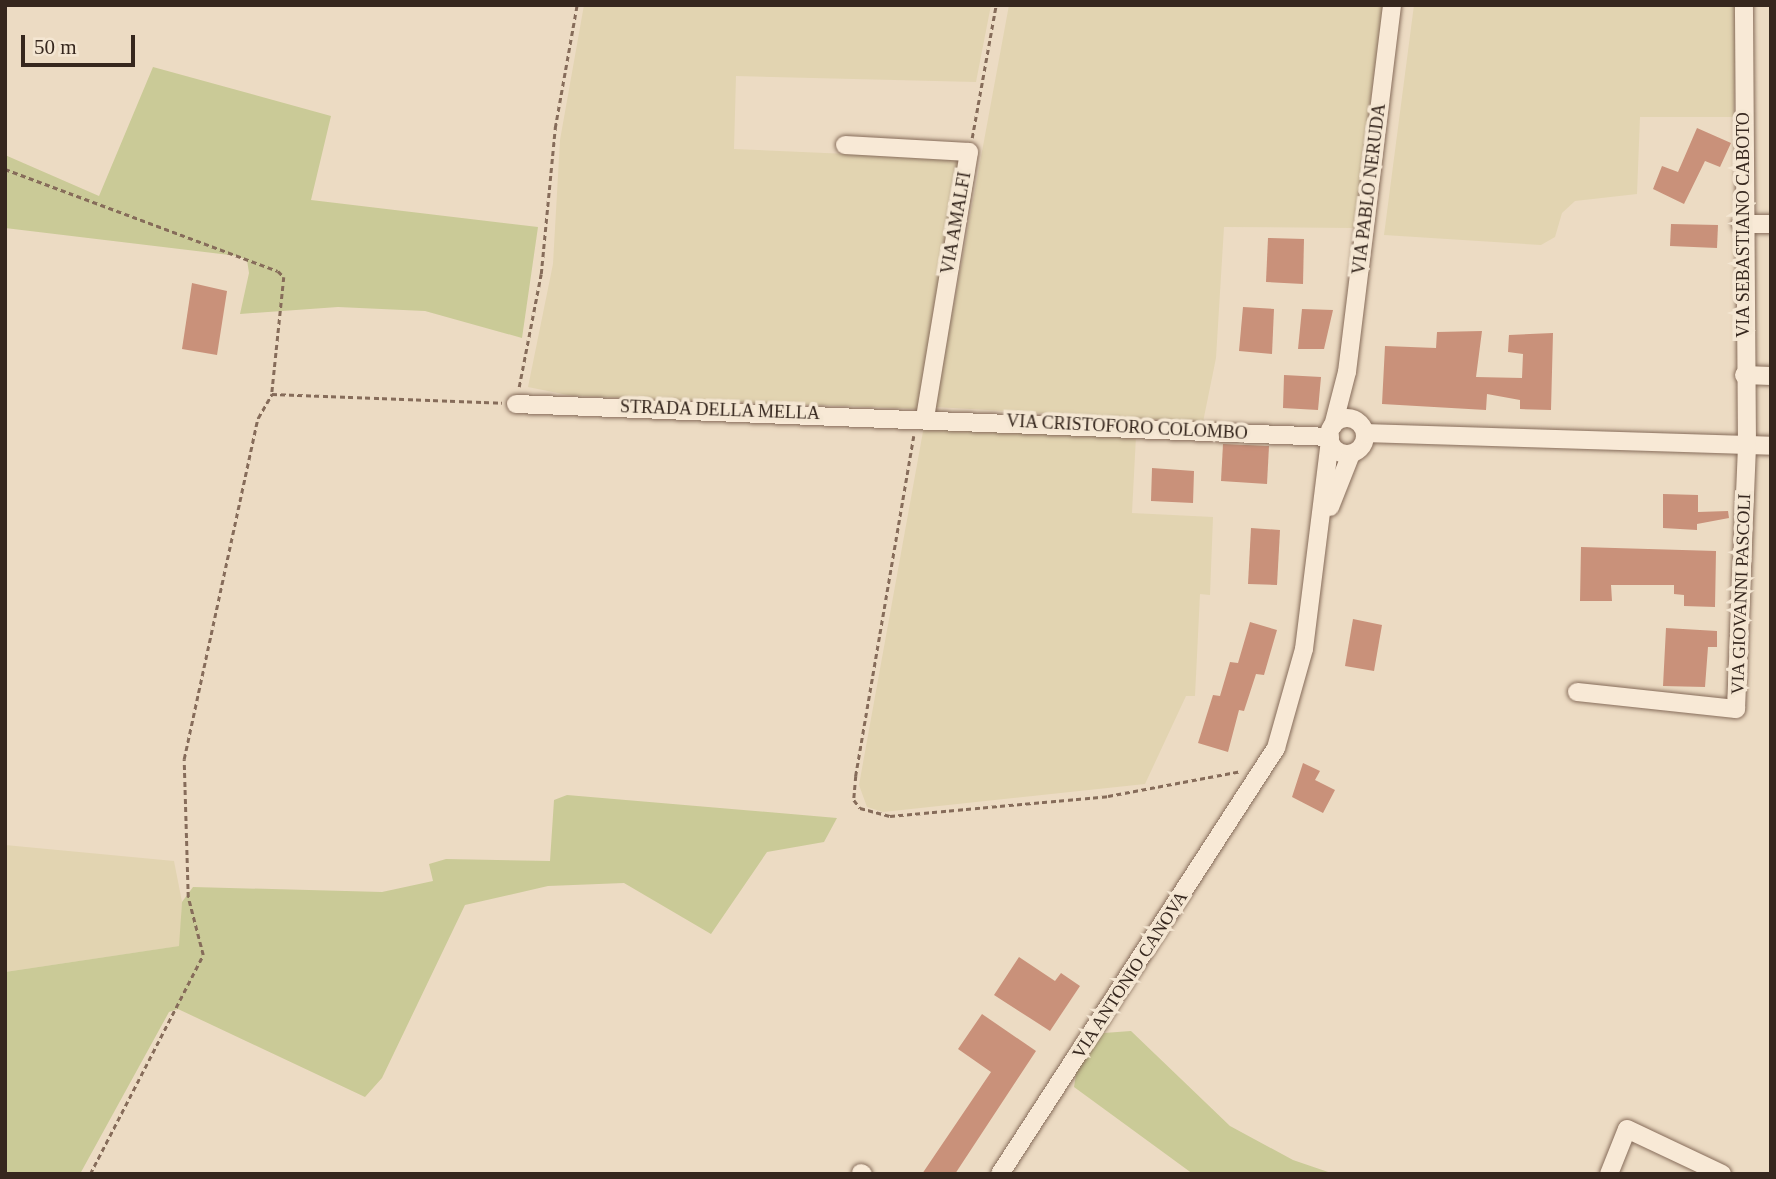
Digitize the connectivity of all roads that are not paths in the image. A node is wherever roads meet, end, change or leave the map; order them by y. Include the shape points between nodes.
1 (1392, 5) edge
2 (1744, 5) edge
3 (845, 145) dead end
4 (1741, 223) junction
5 (1771, 224) edge
6 (1347, 372) junction
7 (1744, 375) junction
8 (1771, 376) edge
9 (516, 404) road end
10 (921, 417) junction
11 (1331, 434) junction
12 (1358, 439) junction
13 (1747, 445) junction
14 (1771, 446) edge
15 (1322, 530) junction
16 (1577, 692) dead end
17 (1000, 1174) edge
18 (1608, 1174) edge
19 (1722, 1174) edge

1 - 6 street, VIA PABLO NERUDA
2 - 4 street, VIA SEBASTIANO CABOTO
3 - 10 street, VIA AMALFI via 970,152
4 - 5 street
4 - 7 street, VIA SEBASTIANO CABOTO
6 - 11 street, VIA PABLO NERUDA
6 - 12 street, VIA PABLO NERUDA
7 - 8 street
7 - 13 street, VIA SEBASTIANO CABOTO
9 - 10 street, STRADA DELLA MELLA
10 - 11 street, VIA CRISTOFORO COLOMBO
11 - 12 street via 1340,453
11 - 12 street, VIA CRISTOFORO COLOMBO via 1342,419
11 - 15 street, VIA PABLO NERUDA
12 - 13 street via 1408,436
12 - 15 street
13 - 14 street
13 - 16 street, VIA GIOVANNI PASCOLI via 1736,709
15 - 17 street, VIA ANTONIO CANOVA via 1297,685 1265,770
18 - 19 street via 1627,1129

